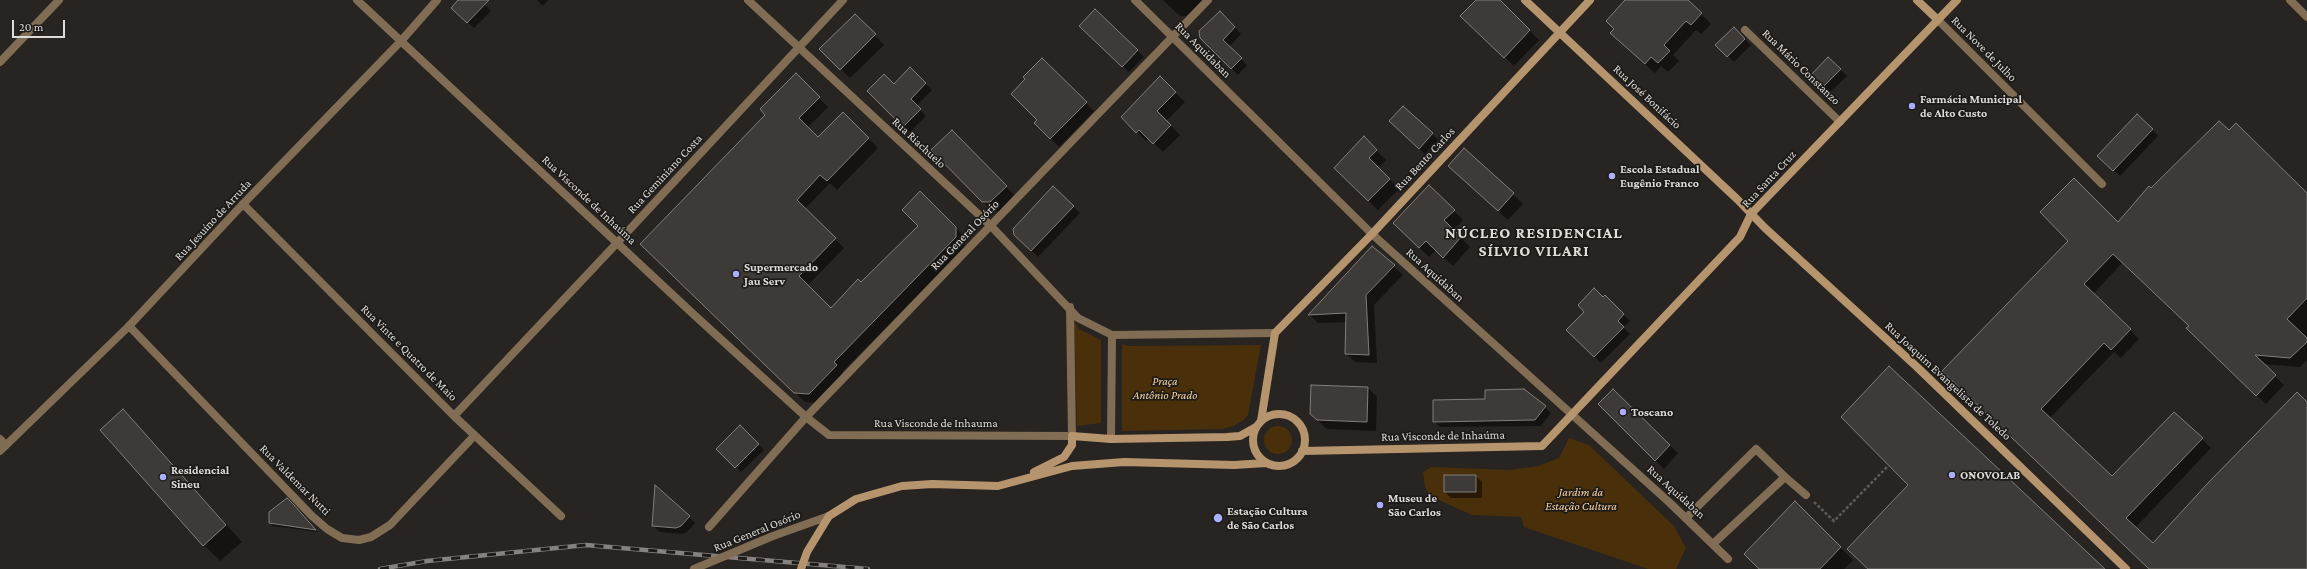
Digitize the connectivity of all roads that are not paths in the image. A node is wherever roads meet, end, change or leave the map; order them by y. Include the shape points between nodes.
1 (59, 0) edge
2 (357, 0) edge
3 (438, 0) edge
4 (748, 0) edge
5 (843, 0) edge
6 (1135, 0) edge
7 (1208, 0) edge
8 (1525, 0) edge
9 (1590, 0) edge
10 (1917, 0) edge
11 (1957, 0) edge
12 (2290, 0) edge
13 (2307, 17) edge
14 (1938, 20) junction
15 (1745, 30) dead end
16 (1560, 32) junction
17 (1172, 37) junction
18 (401, 41) junction
19 (799, 48) junction
20 (0, 62) edge
21 (1840, 122) junction
22 (2102, 184) dead end
23 (243, 204) junction
24 (1751, 214) junction
25 (991, 226) junction
26 (1372, 234) junction
27 (617, 243) junction
28 (1070, 307) junction
29 (129, 326) junction
30 (1275, 333) junction
31 (1112, 335) junction
32 (1572, 415) junction
33 (454, 416) junction
34 (806, 417) junction
35 (1259, 424) junction
36 (474, 436) junction
37 (1072, 436) junction
38 (1111, 439) junction
39 (2, 445) edge
40 (1302, 450) junction
41 (1266, 463) junction
42 (1785, 477) junction
43 (1018, 481) junction
44 (1806, 495) road end
45 (561, 516) dead end
46 (829, 516) junction
47 (1686, 518) junction
48 (709, 527) dead end
49 (1714, 543) junction
50 (1728, 559) dead end
51 (694, 569) edge
52 (801, 569) edge
53 (2126, 569) edge

1 - 20 street
2 - 18 street, Rua Visconde de Inhaúma
3 - 18 street, Rua Jesuíno de Arruda
4 - 19 street, Rua Riachuelo
5 - 19 street, Rua Geminiano Costa
6 - 17 street, Rua Aquidaban
7 - 17 street, Rua General Osório
8 - 16 main road, Rua José Bonifácio
9 - 16 main road, Rua Bento Carlos
10 - 14 main road, Rua Nove de Julho
11 - 14 main road, Rua Santa Cruz
12 - 13 street
14 - 21 main road, Rua Santa Cruz
14 - 22 street, Rua Nove de Julho
15 - 21 street, Rua Mário Constanzo
16 - 24 main road, Rua José Bonifácio
16 - 26 main road, Rua Bento Carlos
17 - 25 street, Rua General Osório
17 - 26 street, Rua Aquidaban
18 - 23 street, Rua Jesuíno de Arruda
18 - 27 street, Rua Visconde de Inhaúma
19 - 25 street, Rua Riachuelo
19 - 27 street, Rua Geminiano Costa
21 - 24 main road, Rua Santa Cruz
23 - 29 street, Rua Jesuíno de Arruda
23 - 33 street, Rua Vinte e Quatro de Maio
24 - 32 main road, Rua Santa Cruz via 1740,237
24 - 53 main road, Rua Joaquim Evangelista de Toledo via 1917,367
25 - 28 street, Rua Riachuelo
25 - 34 street, Rua General Osório
26 - 30 main road, Rua Bento Carlos
26 - 32 street, Rua Aquidaban
27 - 33 street, Rua Geminiano Costa
27 - 34 street, Rua Visconde de Inhaúma
28 - 31 street via 1078,318
28 - 37 street
29 - 36 street, Rua Valdemar Nutti via 312,516 342,538 359,540 371,537 390,526
29 - 39 street, Rua Jesuíno de Arruda
30 - 31 street
30 - 35 main road
31 - 38 street
32 - 40 main road, Rua Visconde de Inhaúma via 1542,446
32 - 47 street, Rua Aquidaban
33 - 36 street, Rua Vinte e Quatro de Maio
34 - 37 street, Rua Visconde de Inhauma via 829,434
34 - 48 street, Rua General Osório
35 - 38 main road via 1240,436
35 - 40 main road via 1278,414 1294,419 1304,433
35 - 41 main road via 1253,443 1255,451
36 - 45 street, Rua Vinte e Quatro de Maio
37 - 38 main road
37 - 43 main road via 1072,445 1064,457
40 - 41 main road via 1298,458 1282,466
41 - 43 main road via 1234,465 1124,462 1072,466
42 - 44 street
42 - 47 street via 1756,449
42 - 49 street
43 - 46 main road via 998,486 902,486 856,499
46 - 51 street, Rua General Osório, bridge
46 - 52 main road, bridge via 807,552
47 - 49 street, Rua Aquidaban
49 - 50 street, Rua Aquidaban

